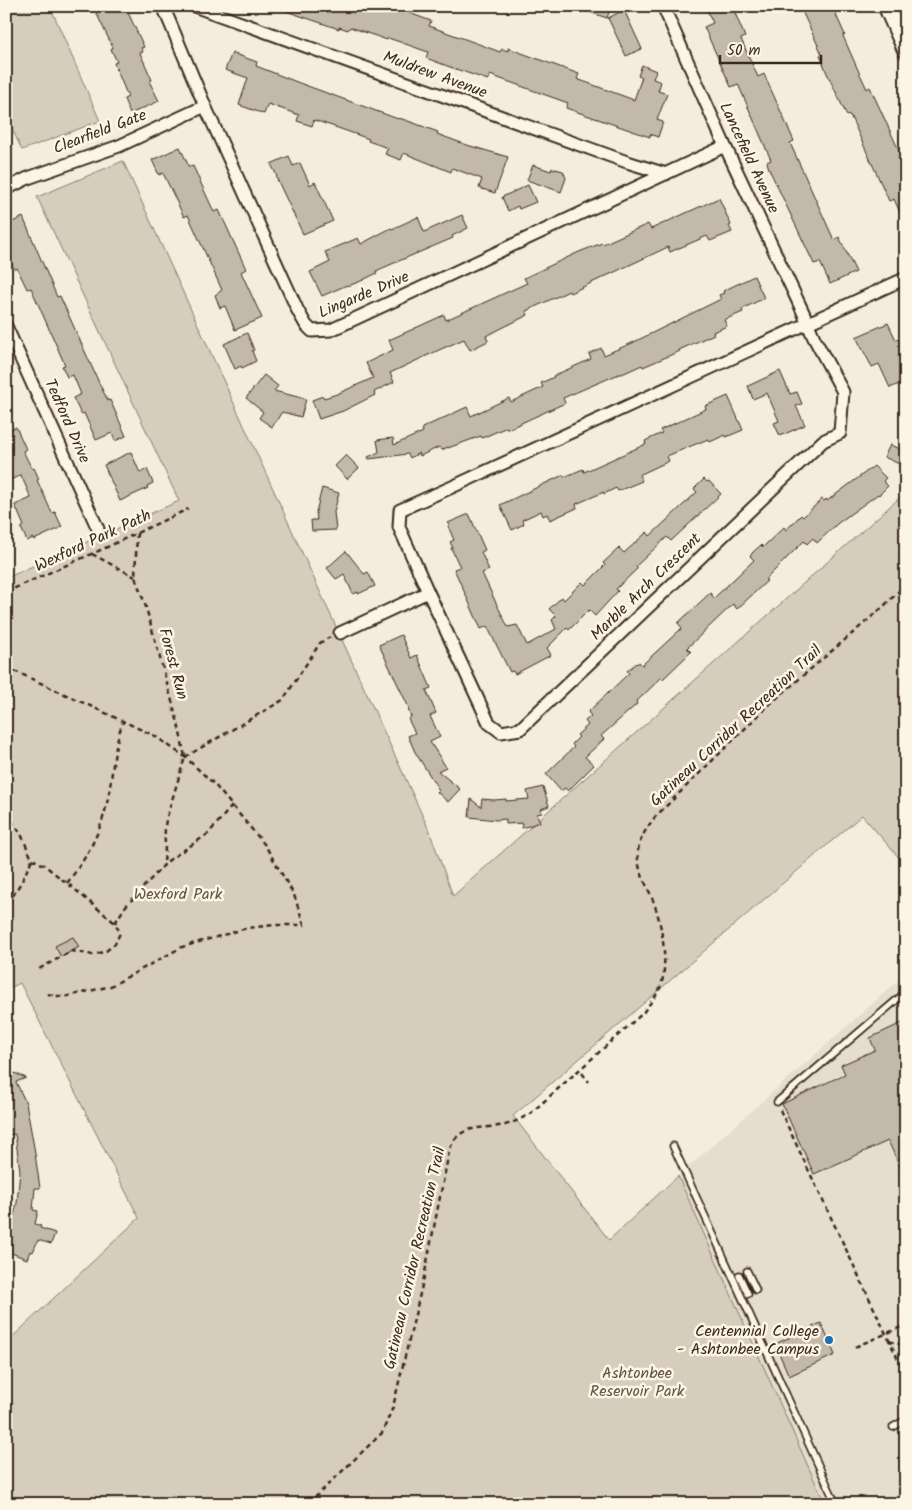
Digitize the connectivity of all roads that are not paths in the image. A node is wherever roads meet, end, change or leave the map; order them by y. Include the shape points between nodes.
1 (163, 6) edge
2 (194, 6) edge
3 (664, 6) edge
4 (886, 6) edge
5 (906, 51) edge
6 (205, 106) junction
7 (725, 146) junction
8 (666, 174) junction
9 (6, 188) edge
10 (906, 278) edge
11 (808, 323) junction
12 (6, 326) edge
13 (98, 529) dead end
14 (428, 592) junction
15 (340, 633) dead end
16 (906, 992) edge
17 (776, 1102) road end
18 (673, 1146) dead end
19 (747, 1271) dead end
20 (756, 1290) dead end
21 (906, 1420) edge
22 (893, 1427) dead end
23 (836, 1504) edge

1 - 6 street, Lingarde Drive
2 - 8 street, Muldrew Avenue
3 - 7 street, Lancefield Avenue
4 - 5 main road
6 - 8 street, Lingarde Drive via 298,311 312,330 331,330
6 - 9 street, Clearfield Gate via 119,146
7 - 8 street, Lingarde Drive
7 - 11 street, Lancefield Avenue
10 - 11 street, Marble Arch Crescent
11 - 14 street, Marble Arch Crescent via 400,510 399,527
11 - 14 street, Marble Arch Crescent via 843,392 840,433 823,441 520,729 501,732 489,722
12 - 13 street, Tedford Drive
14 - 15 street
16 - 17 lane
18 - 23 lane via 745,1295
19 - 20 lane
21 - 22 lane

